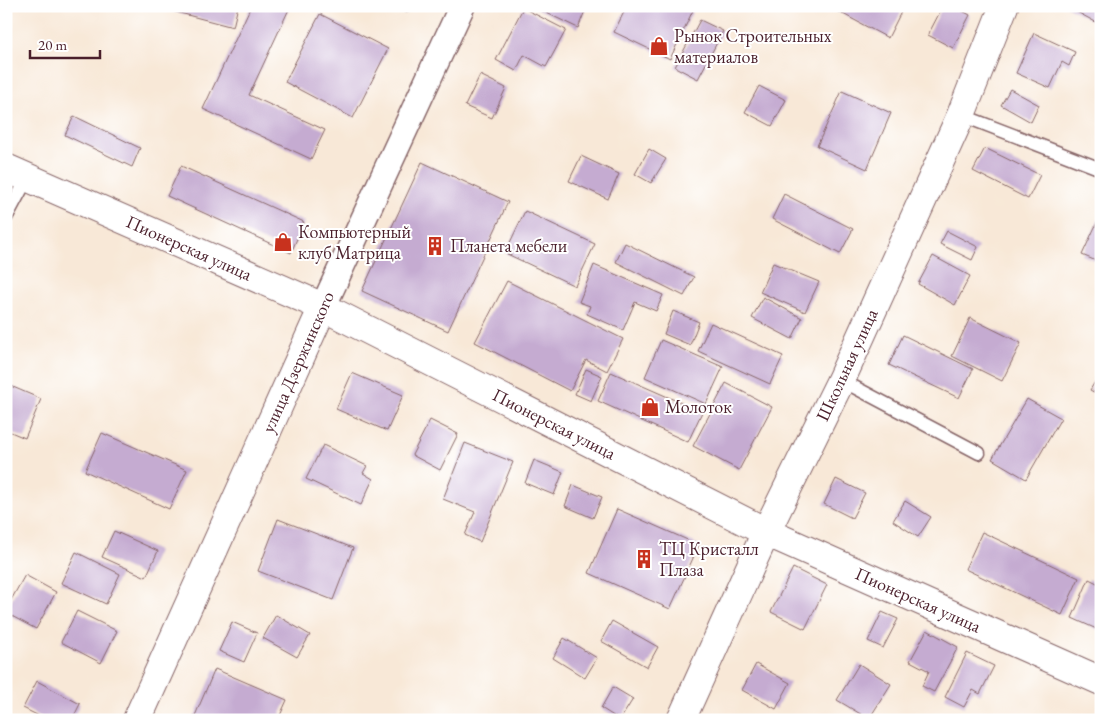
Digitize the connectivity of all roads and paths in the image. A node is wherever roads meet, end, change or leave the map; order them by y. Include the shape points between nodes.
1 (462, 6) edge
2 (1004, 6) edge
3 (961, 115) junction
4 (1101, 169) edge
5 (17, 172) edge
6 (6, 218) edge
7 (323, 307) junction
8 (840, 380) junction
9 (979, 453) dead end
10 (766, 532) junction
11 (1101, 681) edge
12 (137, 720) edge
13 (681, 720) edge

1 - 7 street, улица Дзержинского
2 - 3 street, Школьная улица
3 - 4 lane
3 - 8 street, Школьная улица
5 - 6 lane
5 - 7 street, Пионерская улица
7 - 10 street, Пионерская улица
7 - 12 street, улица Дзержинского
8 - 9 lane
8 - 10 street, Школьная улица
10 - 11 street, Пионерская улица
10 - 13 street, Школьная улица

